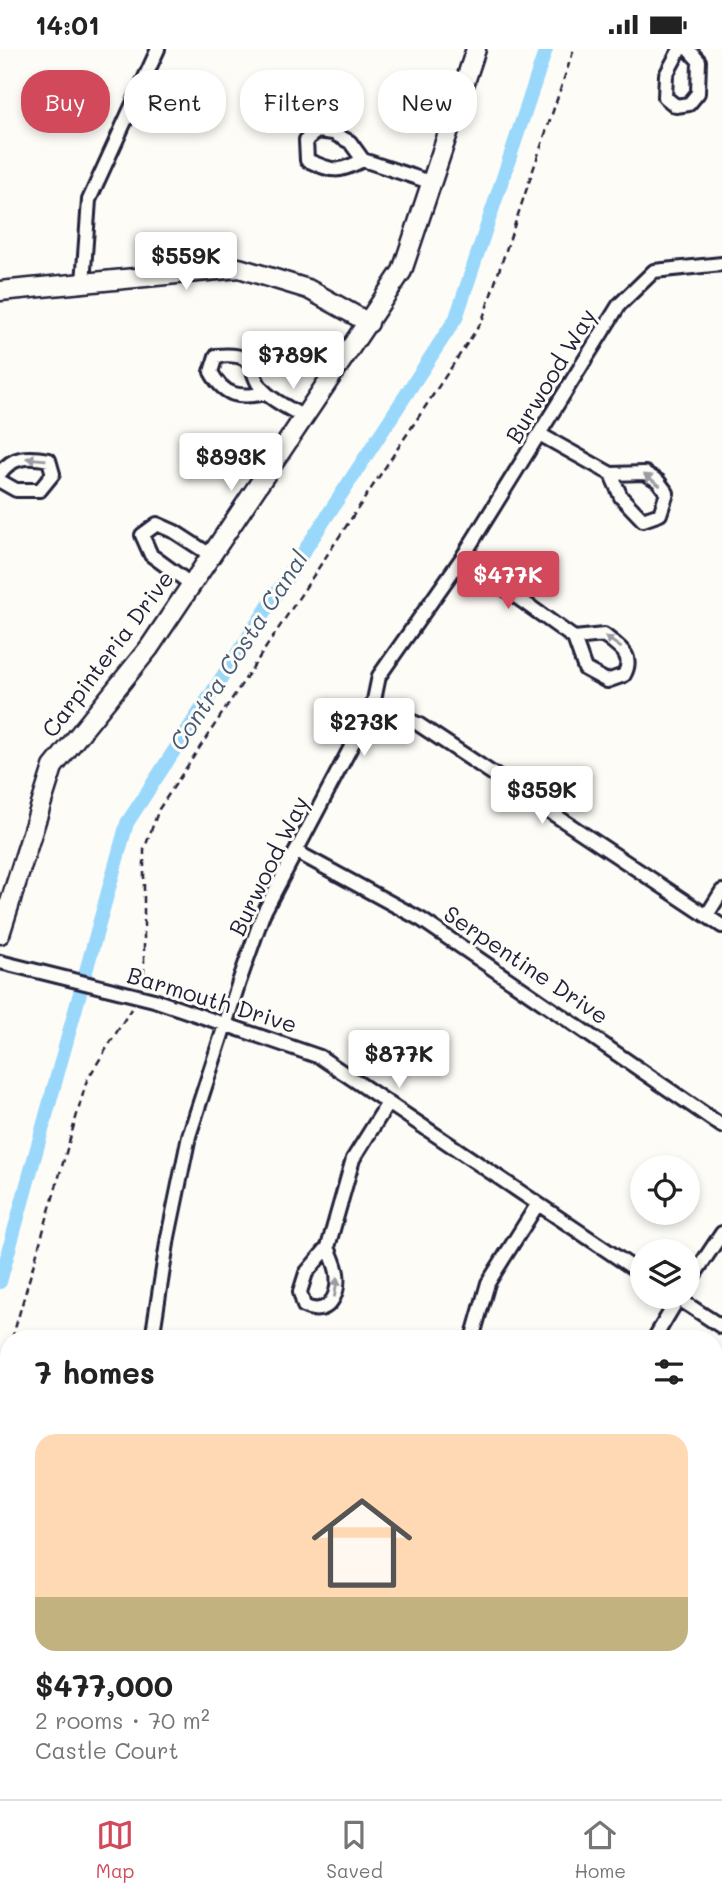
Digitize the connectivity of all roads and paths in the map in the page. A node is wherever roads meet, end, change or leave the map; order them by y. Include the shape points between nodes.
1 (158, 49) edge
2 (476, 49) edge
3 (574, 49) edge
4 (680, 49) edge
5 (688, 49) edge
6 (363, 160) dead end
7 (433, 183) junction
8 (722, 264) edge
9 (83, 283) junction
10 (0, 291) edge
11 (369, 323) junction
12 (264, 393) dead end
13 (305, 418) junction
14 (541, 435) junction
15 (0, 473) edge
16 (611, 474) junction
17 (0, 481) edge
18 (212, 556) junction
19 (462, 558) junction
20 (192, 585) junction
21 (574, 638) junction
22 (373, 705) junction
23 (297, 852) junction
24 (722, 891) edge
25 (707, 915) junction
26 (722, 926) edge
27 (0, 934) edge
28 (0, 962) edge
29 (144, 975) dead end
30 (131, 1009) dead end
31 (226, 1024) junction
32 (388, 1103) junction
33 (722, 1126) edge
34 (537, 1205) junction
35 (722, 1233) edge
36 (328, 1247) junction
37 (630, 1266) edge
38 (700, 1266) edge
39 (671, 1309) edge
40 (696, 1309) edge
41 (722, 1327) edge
42 (15, 1330) edge
43 (153, 1330) edge
44 (475, 1330) edge
45 (659, 1330) edge

1 - 9 street via 89,200
2 - 7 street, Carpinteria Drive
3 - 29 path via 482,321 159,809 144,851
4 - 5 street via 666,75 665,96 676,106 689,104 698,93 699,61
6 - 7 street
7 - 11 street, Carpinteria Drive via 402,271
8 - 14 street, Burwood Way via 654,271 619,305
9 - 10 street
9 - 11 street via 239,268 308,289
11 - 13 street, Carpinteria Drive
12 - 13 street
13 - 18 street, Carpinteria Drive
14 - 16 street
14 - 19 street, Burwood Way
17 -> 15 street via 16,490 40,490 53,474 48,460 30,456 9,461
16 -> 16 street via 621,497 643,520 660,514 667,493 658,481 645,473
18 - 20 street, Carpinteria Drive
18 - 20 street via 157,524 142,535 151,555
19 - 21 street
19 - 22 street, Burwood Way via 379,676
20 - 27 street, Carpinteria Drive via 149,649 53,767
21 -> 21 street via 585,669 607,681 624,675 629,666 622,648 604,635
22 - 23 street, Burwood Way
22 - 25 street via 418,724
23 - 31 street, Burwood Way via 263,914
23 - 33 street, Serpentine Drive via 422,920
24 - 25 street
25 - 26 street
28 - 31 street, Barmouth Drive via 154,1000
30 - 42 path via 87,1080
31 - 32 street, Barmouth Drive via 320,1057
31 - 43 street, Burwood Way via 189,1136
32 - 34 street, Barmouth Drive
32 - 36 street via 353,1159
34 - 37 street, Barmouth Drive
34 - 44 street via 488,1283
35 - 38 street
36 -> 36 street via 306,1273 300,1292 304,1306 312,1310 332,1304 335,1297 338,1274
39 - 45 street
40 - 41 street

